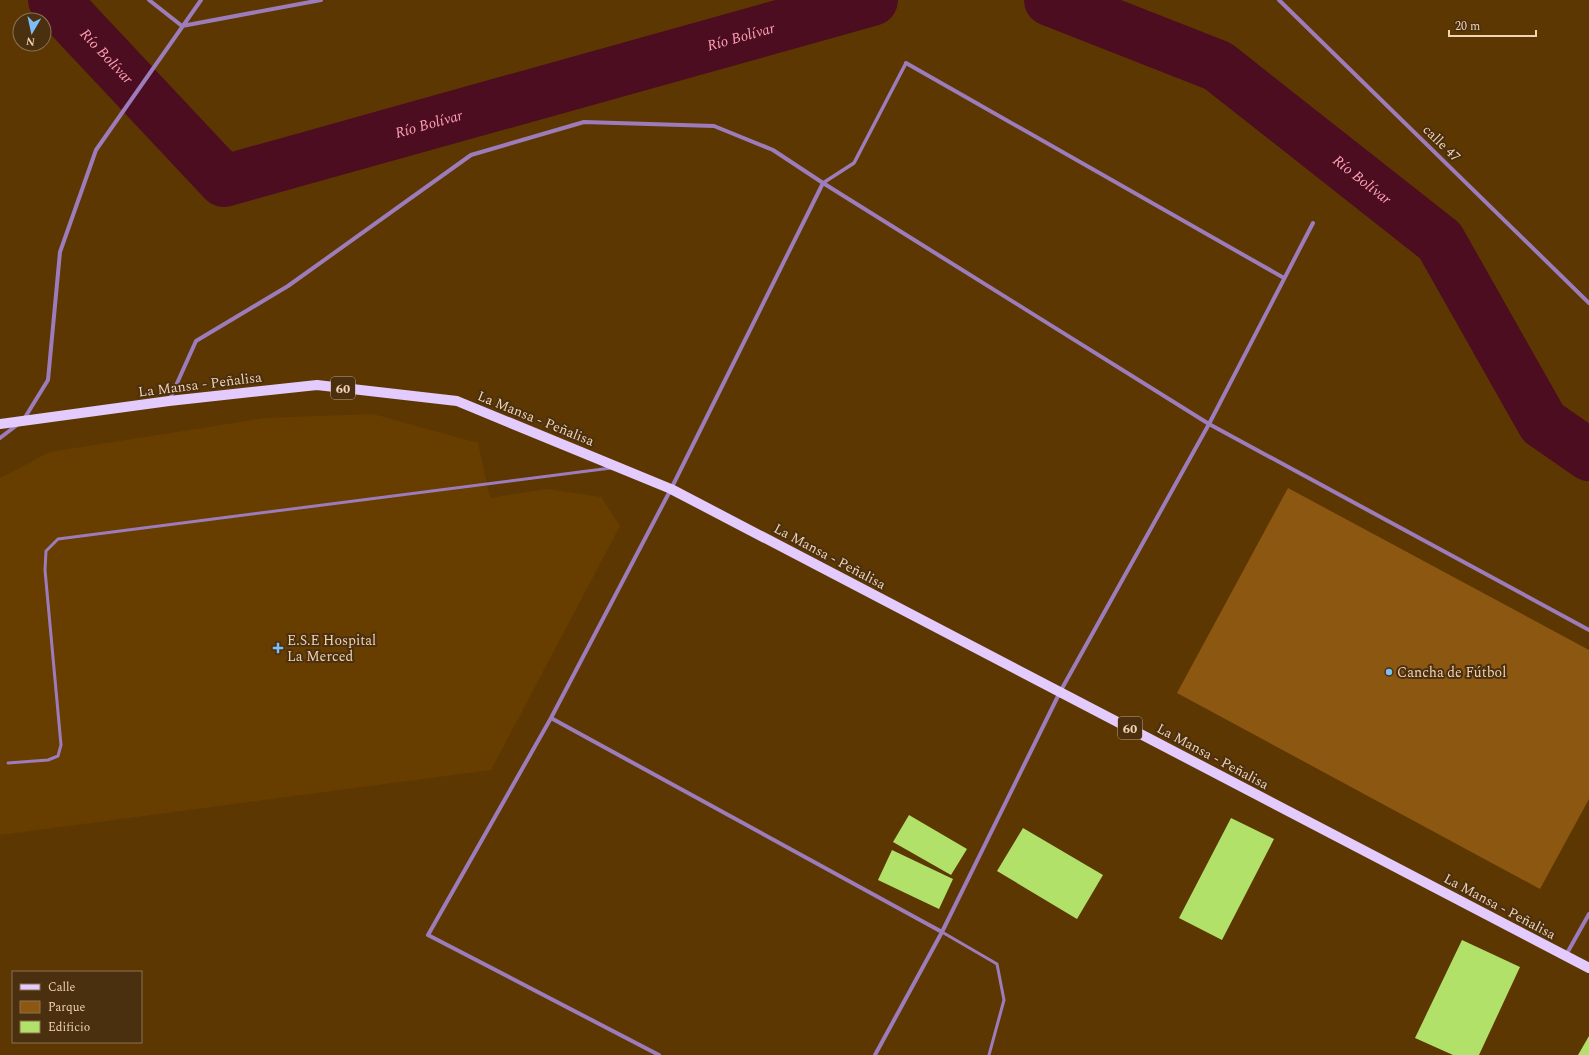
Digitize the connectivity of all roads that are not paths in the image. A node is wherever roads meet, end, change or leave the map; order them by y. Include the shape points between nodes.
1 (149, 0) edge
2 (201, 0) edge
3 (321, 0) edge
4 (1279, 0) edge
5 (182, 26) junction
6 (906, 63) joint
7 (823, 183) junction
8 (1313, 223) dead end
9 (1284, 278) junction
10 (1589, 303) edge
11 (170, 401) junction
12 (23, 420) junction
13 (0, 424) edge
14 (1208, 424) junction
15 (0, 438) edge
16 (620, 467) junction
17 (671, 489) junction
18 (1589, 630) edge
19 (1060, 692) junction
20 (551, 718) junction
21 (8, 763) dead end
22 (1589, 914) edge
23 (942, 932) junction
24 (1565, 956) junction
25 (1589, 968) edge
26 (658, 1055) edge
27 (875, 1055) edge
28 (989, 1055) edge

1 - 5 street
2 - 5 street
3 - 5 street
4 - 10 street, calle 47
5 - 12 street via 96,150 60,252 48,380
6 - 7 street via 854,163
6 - 9 street
7 - 11 street via 773,150 714,126 584,122 471,155 288,286 196,341
7 - 14 street
7 - 17 street
8 - 9 street
9 - 14 street
11 - 12 main road, La Mansa - Peñalisa / 60
11 - 16 main road, La Mansa - Peñalisa / 60 via 317,385 457,400
12 - 13 main road, La Mansa - Peñalisa / 60
12 - 15 street
14 - 18 street
14 - 19 street
16 - 17 main road, La Mansa - Peñalisa / 60
16 - 21 lane via 58,539 46,551 45,570 61,745 58,756 48,760
17 - 19 main road, La Mansa - Peñalisa / 60
17 - 20 street
19 - 23 street
19 - 24 main road, La Mansa - Peñalisa / 60
20 - 23 street
20 - 26 street via 428,935
22 - 24 street
23 - 27 street
23 - 28 lane via 997,964 1004,1000
24 - 25 main road, La Mansa - Peñalisa / 60

